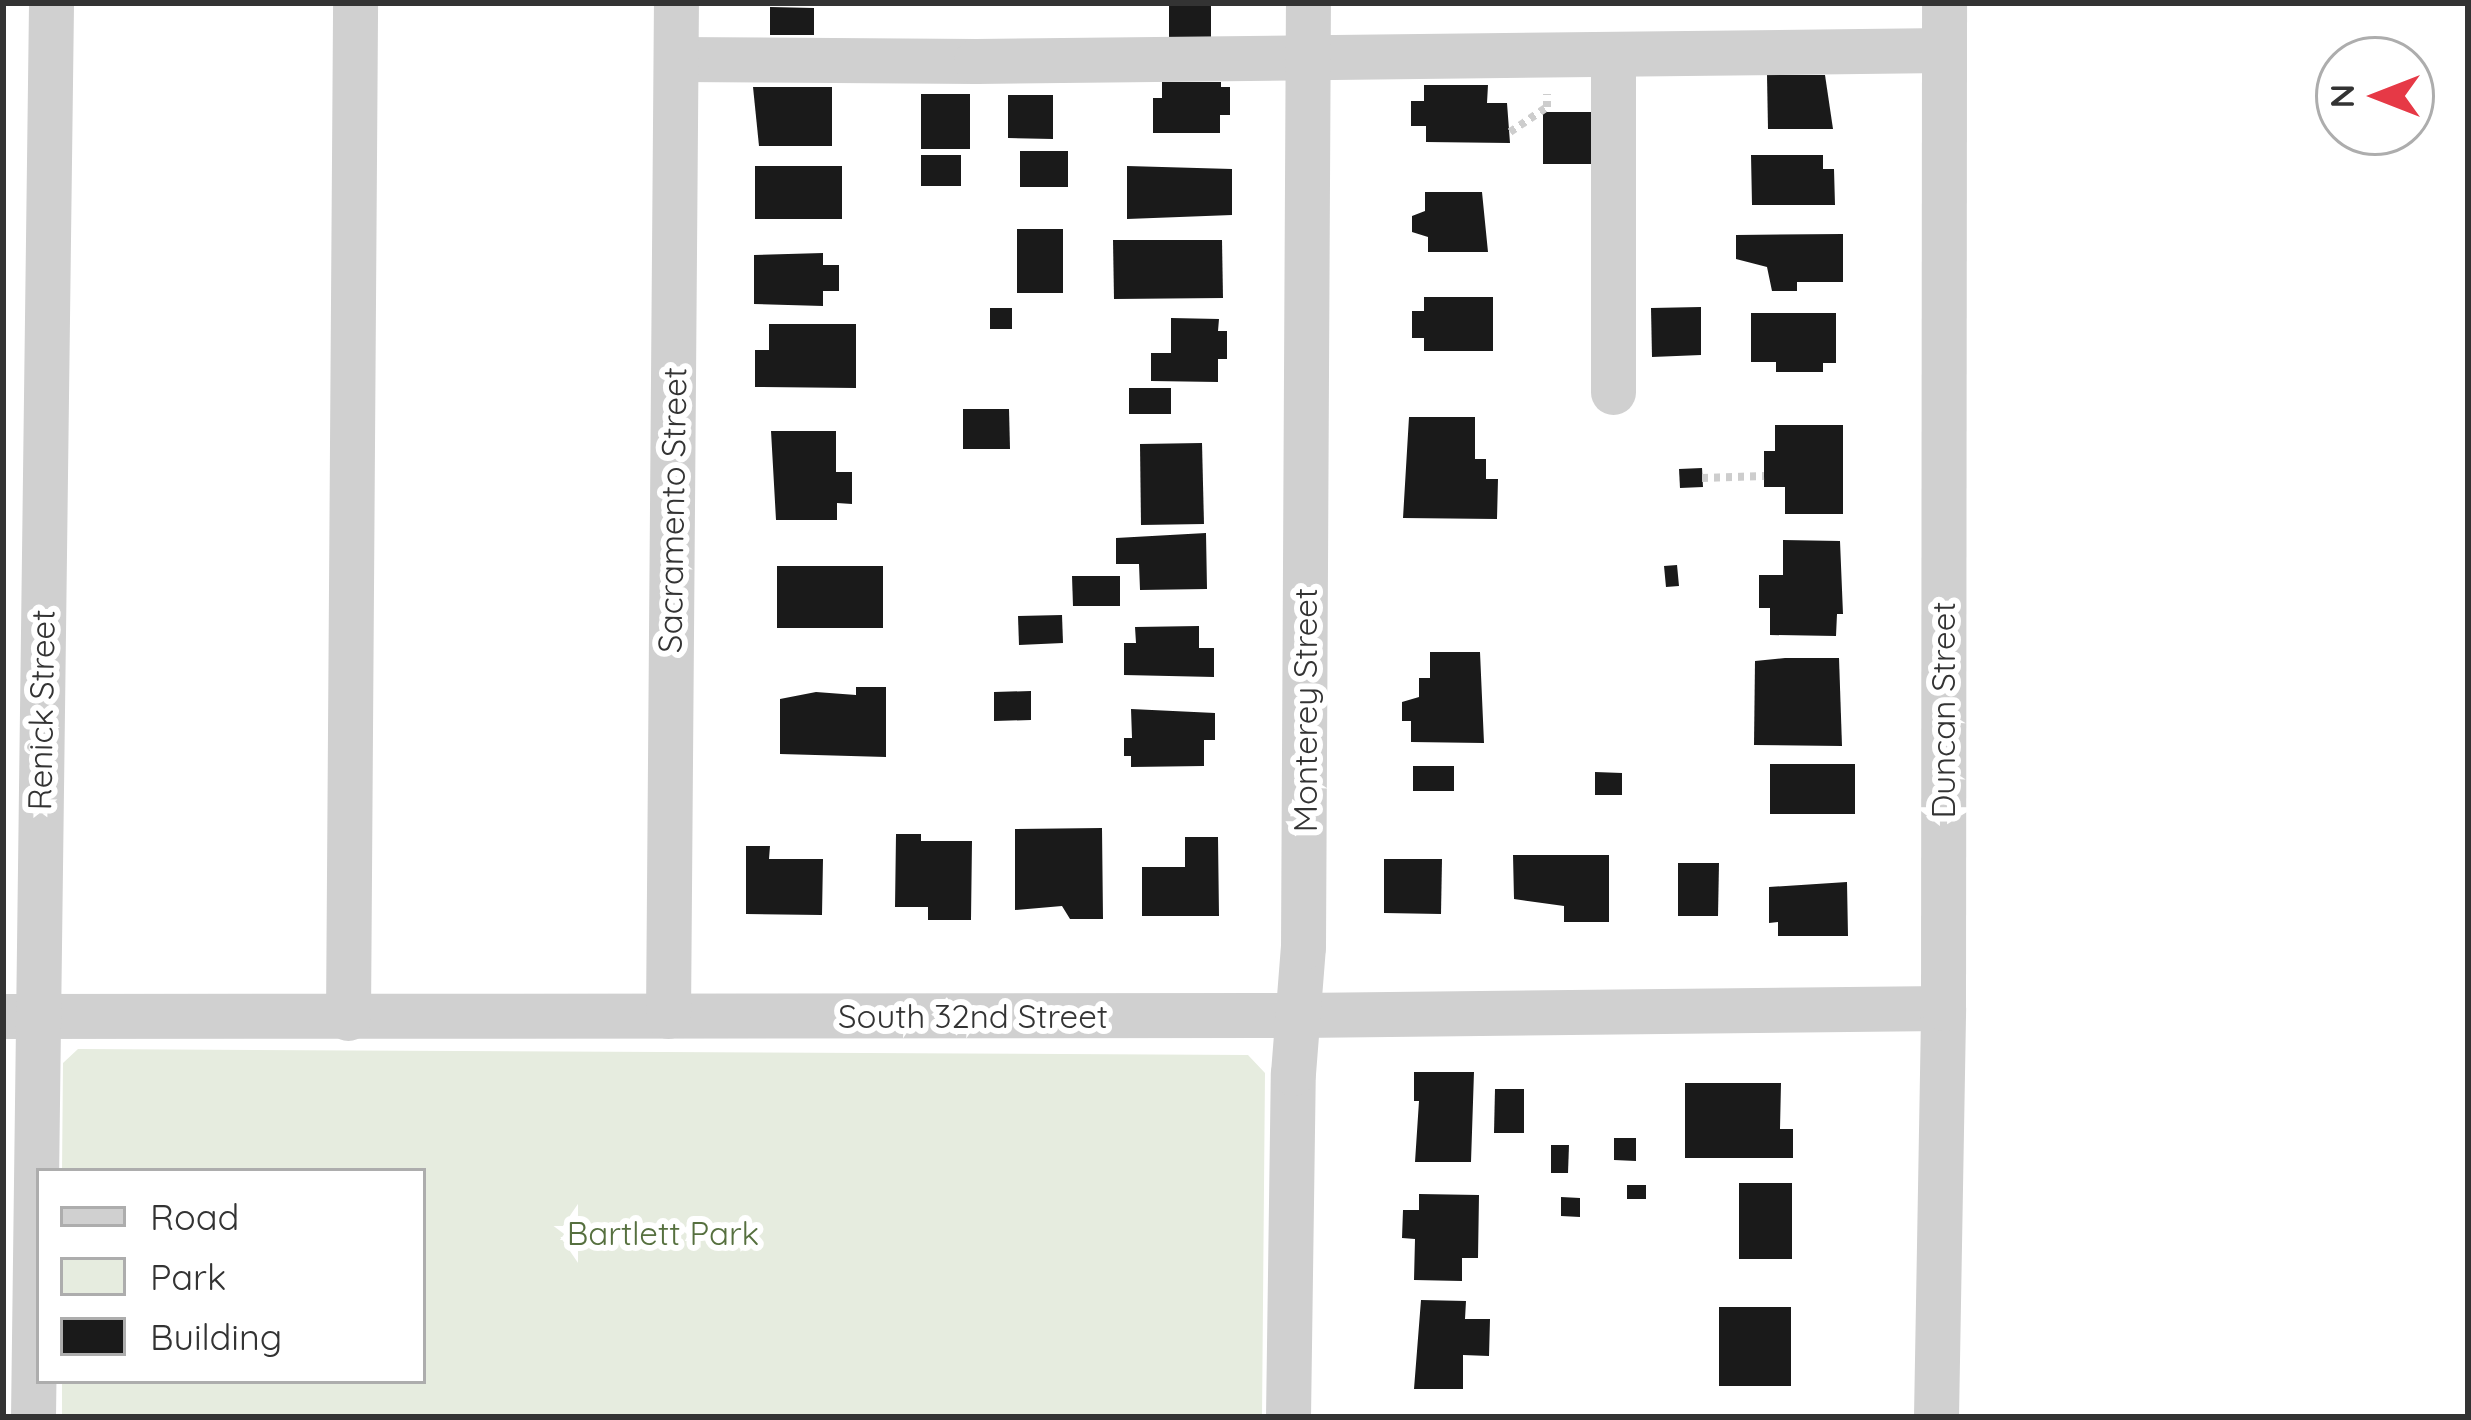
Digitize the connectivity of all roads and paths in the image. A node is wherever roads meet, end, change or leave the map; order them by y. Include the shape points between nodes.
1 (50, 3) edge
2 (355, 3) edge
3 (676, 3) edge
4 (1308, 3) edge
5 (1944, 3) edge
6 (1944, 50) junction
7 (1308, 53) junction
8 (1613, 54) junction
9 (676, 59) junction
10 (1547, 93) dead end
11 (1510, 132) dead end
12 (1612, 392) dead end
13 (1764, 476) dead end
14 (1702, 478) dead end
15 (1943, 1008) junction
16 (20, 1016) edge
17 (668, 1016) junction
18 (1298, 1016) junction
19 (348, 1018) junction
20 (33, 1417) edge
21 (1288, 1417) edge
22 (1936, 1417) edge

1 - 16 street, Renick Street
2 - 19 street
3 - 9 street, Sacramento Street
4 - 7 street, Monterey Street
5 - 6 street, Duncan Street
6 - 8 street
6 - 15 street, Duncan Street
7 - 8 street
7 - 9 street
7 - 18 street, Monterey Street
8 - 12 street
9 - 17 street, Sacramento Street
10 - 11 path via 1547,107
13 - 14 path
15 - 18 street, South 32nd Street
15 - 22 street, Duncan Street
16 - 19 street, South 32nd Street
16 - 20 street, Renick Street
17 - 18 street, South 32nd Street
17 - 19 street, South 32nd Street
18 - 21 street, Monterey Street

